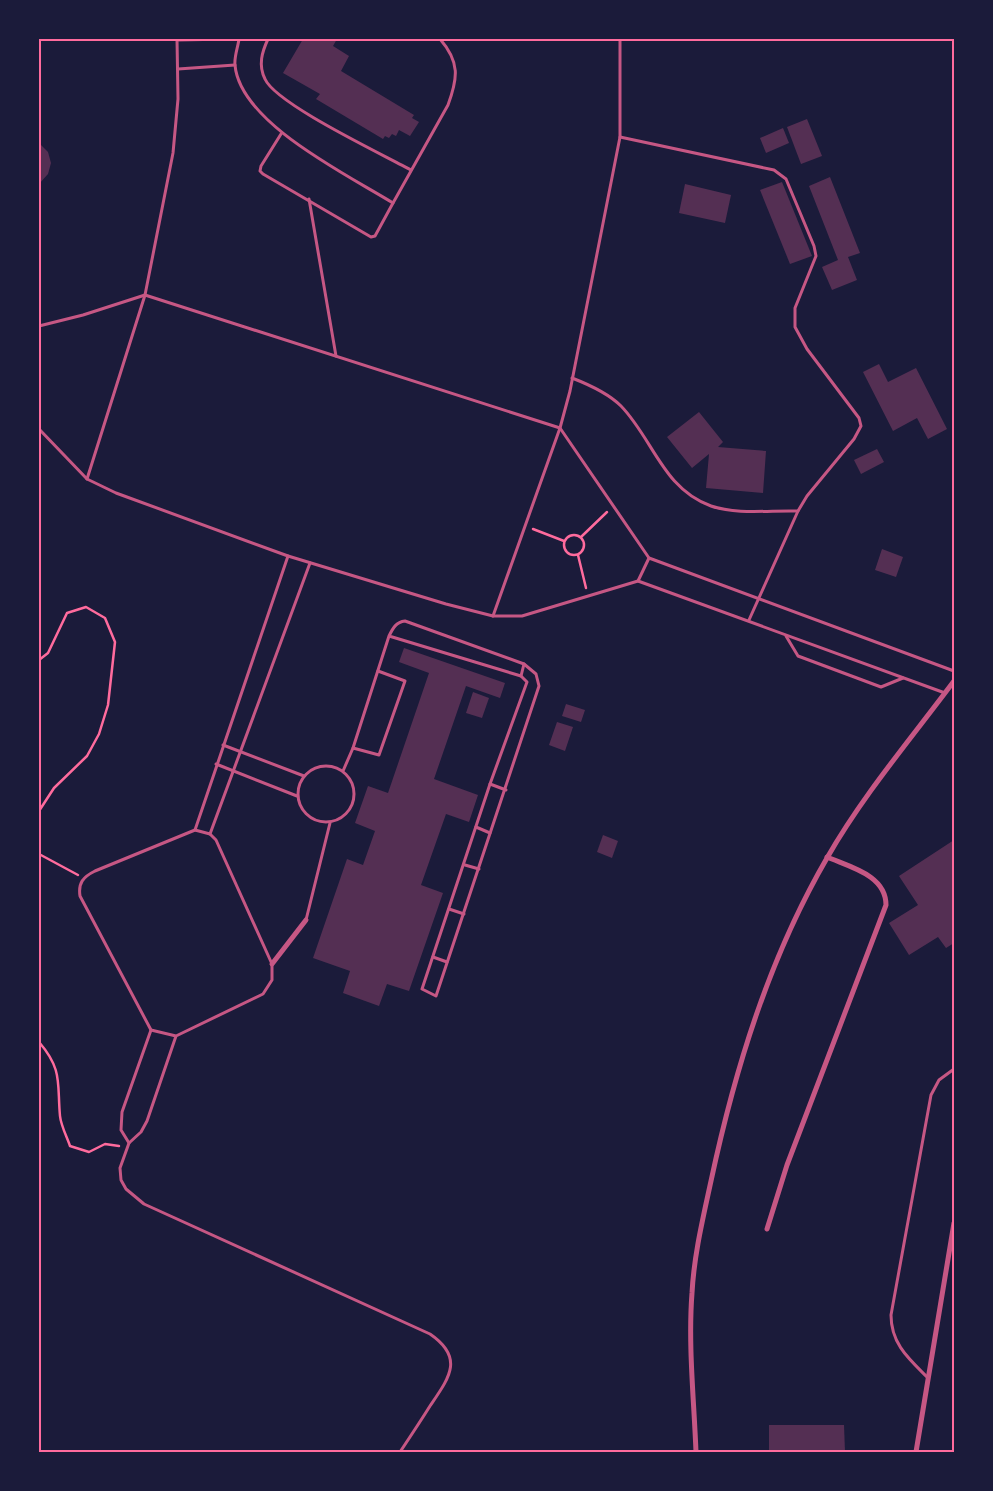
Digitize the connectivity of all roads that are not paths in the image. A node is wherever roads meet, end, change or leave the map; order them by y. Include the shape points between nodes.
1 (177, 39) edge
2 (230, 39) edge
3 (239, 39) edge
4 (268, 39) edge
5 (440, 39) edge
6 (620, 39) edge
7 (235, 65) junction
8 (178, 69) junction
9 (281, 134) junction
10 (620, 137) junction
11 (412, 170) junction
12 (309, 199) junction
13 (394, 203) junction
14 (145, 295) junction
15 (39, 326) edge
16 (336, 356) junction
17 (572, 378) junction
18 (560, 428) junction
19 (39, 429) edge
20 (88, 479) junction
21 (798, 510) junction
22 (288, 556) junction
23 (649, 558) junction
24 (310, 563) junction
25 (638, 581) junction
26 (758, 599) junction
27 (493, 616) junction
28 (749, 620) junction
29 (786, 635) junction
30 (389, 636) junction
31 (524, 664) junction
32 (378, 671) junction
33 (954, 671) edge
34 (521, 676) junction
35 (903, 678) junction
36 (954, 681) edge
37 (954, 692) edge
38 (945, 693) junction
39 (223, 745) junction
40 (353, 748) junction
41 (239, 751) junction
42 (216, 764) junction
43 (232, 770) junction
44 (343, 771) junction
45 (304, 776) junction
46 (490, 784) junction
47 (506, 790) junction
48 (297, 796) junction
49 (330, 823) junction
50 (476, 828) junction
51 (195, 830) junction
52 (490, 833) junction
53 (210, 834) junction
54 (828, 857) junction
55 (465, 865) junction
56 (479, 869) junction
57 (450, 909) junction
58 (464, 914) junction
59 (306, 920) joint
60 (434, 956) junction
61 (448, 962) junction
62 (272, 964) junction
63 (151, 1030) junction
64 (176, 1036) junction
65 (954, 1069) edge
66 (128, 1145) junction
67 (954, 1223) edge
68 (767, 1229) dead end
69 (928, 1379) junction
70 (400, 1452) edge
71 (696, 1452) edge
72 (916, 1452) edge

1 - 2 lane
1 - 8 lane
3 - 7 lane
4 - 11 lane via 261,62 265,80 272,90 297,108
5 - 11 lane via 450,50 456,80 448,105
6 - 10 lane
7 - 8 lane
7 - 9 lane via 249,100
8 - 14 lane via 174,153
9 - 12 lane via 260,171
9 - 13 lane
10 - 17 lane
10 - 21 lane via 769,168 786,179 816,256 795,308 794,327 861,423 854,439
11 - 13 lane
12 - 13 lane via 373,237
12 - 16 lane
14 - 15 lane
14 - 16 lane
14 - 20 lane
16 - 18 lane
17 - 18 lane
17 - 21 lane via 597,388 620,405 640,428 663,469 690,496 712,506 734,509
18 - 23 lane
18 - 27 lane
19 - 20 lane
20 - 22 lane
21 - 26 lane
22 - 24 lane
22 - 39 lane
23 - 25 lane
23 - 26 lane
24 - 27 lane
24 - 41 lane
25 - 27 lane via 522,616
25 - 28 lane
26 - 28 lane
26 - 33 lane
28 - 29 lane
29 - 35 lane
29 - 35 lane via 798,656 881,688
30 - 31 lane via 394,626 405,621
30 - 32 lane
30 - 34 lane
31 - 34 lane
31 - 47 lane via 536,674 539,686
32 - 40 lane
32 - 40 lane via 405,681 379,756
34 - 46 lane via 527,686
35 - 38 lane
36 - 38 street
37 - 38 street
38 - 54 street via 888,766
39 - 41 lane
39 - 42 lane
40 - 44 lane
41 - 43 lane
41 - 45 lane
42 - 43 lane
42 - 51 lane
43 - 48 lane
43 - 53 lane
44 - 45 lane via 327,766 310,770
44 - 49 lane via 353,784 354,800 347,814
45 - 48 lane
46 - 47 lane
46 - 50 lane
47 - 52 lane
48 - 49 lane via 310,818
49 - 59 lane
50 - 52 lane
50 - 55 lane
51 - 53 lane
51 - 63 lane via 95,871 84,878 79,887 80,896
52 - 56 lane
53 - 62 lane via 216,840
54 - 68 street via 870,876 882,888 886,905 786,1165
54 - 71 street via 786,936 752,1024 717,1153 692,1292
55 - 56 lane
55 - 57 lane
56 - 58 lane
57 - 58 lane
57 - 60 lane
58 - 61 lane
59 - 62 street
60 - 61 lane
60 - 61 lane via 422,991 437,995
62 - 64 lane via 272,980 263,994
63 - 64 lane
63 - 66 lane via 122,1112 121,1130
64 - 66 lane via 144,1128
65 - 69 lane via 939,1080 931,1095 891,1315 897,1345
66 - 70 lane via 120,1168 121,1180 126,1189 144,1204 430,1334 447,1349 451,1374
67 - 69 street
69 - 72 street

